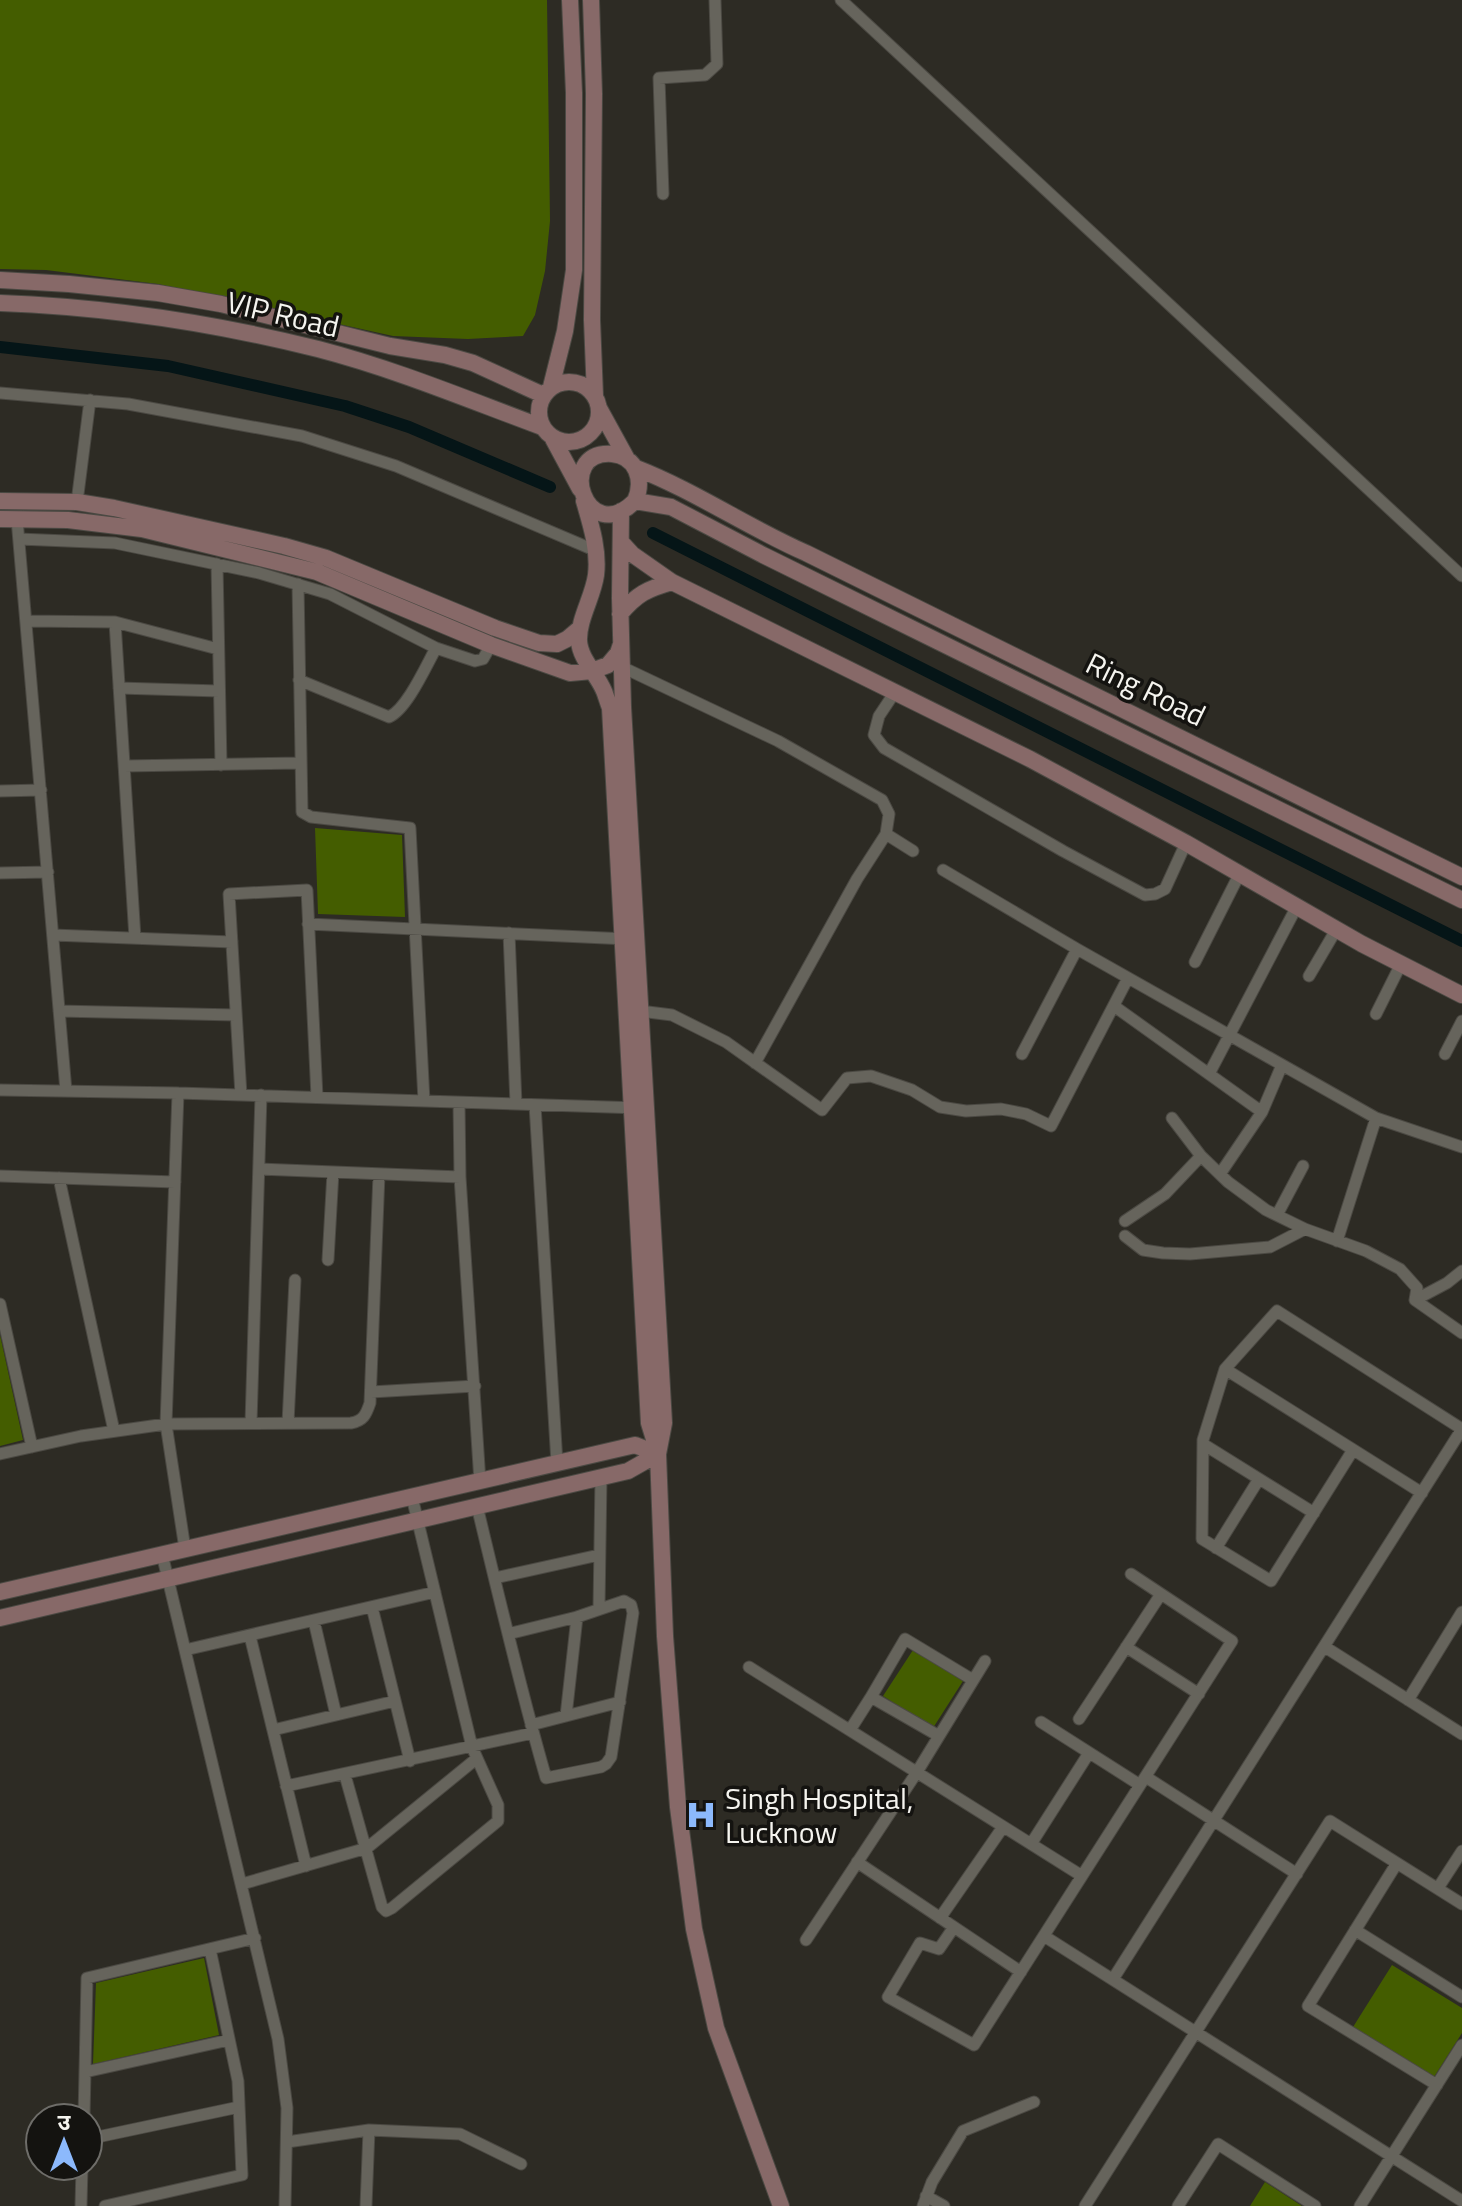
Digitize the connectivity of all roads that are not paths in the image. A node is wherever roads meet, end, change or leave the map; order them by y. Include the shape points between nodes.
1 (570, 0) edge
2 (591, 0) edge
3 (715, 0) edge
4 (841, 0) edge
5 (663, 194) dead end
6 (0, 280) edge
7 (0, 303) edge
8 (547, 391) junction
9 (0, 393) edge
10 (90, 400) junction
11 (596, 401) junction
12 (547, 432) junction
13 (631, 464) junction
14 (582, 494) junction
15 (0, 501) edge
16 (77, 502) junction
17 (628, 506) junction
18 (8, 519) edge
19 (19, 539) junction
20 (621, 542) junction
21 (594, 550) junction
22 (217, 564) junction
23 (1462, 576) edge
24 (672, 582) junction
25 (298, 584) junction
26 (620, 614) junction
27 (27, 621) junction
28 (115, 622) junction
29 (580, 628) junction
30 (621, 642) junction
31 (491, 645) junction
32 (436, 648) junction
33 (218, 649) junction
34 (622, 667) junction
35 (592, 671) junction
36 (299, 680) junction
37 (119, 688) junction
38 (219, 691) junction
39 (895, 692) junction
40 (301, 763) junction
41 (221, 765) junction
42 (124, 766) junction
43 (41, 790) junction
44 (0, 791) edge
45 (886, 834) junction
46 (1186, 843) junction
47 (913, 851) dead end
48 (943, 870) dead end
49 (48, 872) junction
50 (0, 873) edge
51 (1239, 875) junction
52 (1462, 877) edge
53 (1462, 900) edge
54 (1296, 908) junction
55 (308, 924) junction
56 (416, 929) junction
57 (1336, 930) junction
58 (509, 933) junction
59 (53, 935) junction
60 (135, 938) junction
61 (629, 939) junction
62 (232, 942) junction
63 (1077, 949) junction
64 (1195, 962) dead end
65 (1401, 964) junction
66 (1309, 976) dead end
67 (1128, 978) junction
68 (1462, 995) edge
69 (1114, 1006) junction
70 (59, 1011) junction
71 (640, 1011) junction
72 (1376, 1014) dead end
73 (236, 1015) junction
74 (1462, 1021) edge
75 (1229, 1035) junction
76 (1022, 1054) dead end
77 (1445, 1054) dead end
78 (755, 1063) junction
79 (1282, 1065) junction
80 (1209, 1074) junction
81 (0, 1090) edge
82 (66, 1091) junction
83 (178, 1093) junction
84 (241, 1095) junction
85 (261, 1095) junction
86 (317, 1097) junction
87 (424, 1101) junction
88 (459, 1103) junction
89 (516, 1104) junction
90 (535, 1105) junction
91 (638, 1108) junction
92 (1262, 1112) junction
93 (1172, 1118) dead end
94 (1376, 1118) junction
95 (1462, 1147) edge
96 (1201, 1156) junction
97 (1303, 1166) dead end
98 (259, 1169) junction
99 (333, 1172) junction
100 (379, 1174) junction
101 (1220, 1174) junction
102 (0, 1176) edge
103 (460, 1177) junction
104 (59, 1178) junction
105 (175, 1182) junction
106 (1277, 1215) junction
107 (1125, 1221) dead end
108 (1305, 1229) junction
109 (1125, 1236) dead end
110 (1337, 1241) junction
111 (328, 1260) dead end
112 (1462, 1271) edge
113 (295, 1280) dead end
114 (1415, 1300) junction
115 (0, 1304) edge
116 (1462, 1333) edge
117 (1225, 1369) junction
118 (475, 1386) junction
119 (371, 1392) junction
120 (251, 1423) junction
121 (288, 1423) junction
122 (166, 1424) junction
123 (1462, 1429) edge
124 (114, 1431) junction
125 (1203, 1444) junction
126 (32, 1447) junction
127 (1353, 1450) junction
128 (0, 1454) edge
129 (658, 1454) junction
130 (557, 1463) junction
131 (601, 1477) junction
132 (1259, 1479) junction
133 (480, 1482) junction
134 (1422, 1493) junction
135 (412, 1497) junction
136 (477, 1506) junction
137 (1314, 1513) junction
138 (418, 1520) junction
139 (1216, 1548) junction
140 (185, 1549) junction
141 (162, 1554) junction
142 (599, 1555) junction
143 (1131, 1574) dead end
144 (495, 1578) junction
145 (168, 1579) junction
146 (0, 1592) edge
147 (435, 1592) junction
148 (1161, 1594) junction
149 (372, 1607) junction
150 (599, 1609) junction
151 (1462, 1612) edge
152 (577, 1617) junction
153 (0, 1618) edge
154 (314, 1621) junction
155 (508, 1634) junction
156 (250, 1636) junction
157 (1126, 1647) junction
158 (1325, 1647) junction
159 (185, 1650) junction
160 (985, 1661) dead end
161 (749, 1667) dead end
162 (973, 1680) junction
163 (1199, 1694) junction
164 (871, 1697) junction
165 (1408, 1700) junction
166 (395, 1701) junction
167 (620, 1702) junction
168 (336, 1715) junction
169 (566, 1716) junction
170 (1079, 1719) dead end
171 (1041, 1722) dead end
172 (532, 1729) junction
173 (273, 1730) junction
174 (850, 1730) junction
175 (1462, 1734) edge
176 (939, 1736) junction
177 (474, 1753) junction
178 (1089, 1753) junction
179 (410, 1761) junction
180 (917, 1772) junction
181 (345, 1775) junction
182 (1143, 1781) junction
183 (286, 1786) junction
184 (1214, 1821) junction
185 (1003, 1827) junction
186 (1031, 1844) junction
187 (367, 1848) junction
188 (1462, 1851) edge
189 (857, 1862) junction
190 (1397, 1863) junction
191 (306, 1866) junction
192 (1297, 1874) junction
193 (1082, 1876) junction
194 (242, 1884) junction
195 (1438, 1888) junction
196 (1462, 1904) edge
197 (940, 1918) junction
198 (954, 1927) junction
199 (1355, 1930) junction
200 (1044, 1936) junction
201 (255, 1938) junction
202 (806, 1940) dead end
203 (210, 1949) junction
204 (1021, 1972) junction
205 (1113, 1979) junction
206 (1462, 1997) edge
207 (1196, 2032) junction
208 (229, 2040) junction
209 (1462, 2045) edge
210 (85, 2072) junction
211 (1437, 2085) junction
212 (84, 2102) edge
213 (1034, 2102) dead end
214 (239, 2107) junction
215 (369, 2130) junction
216 (104, 2136) edge
217 (287, 2142) junction
218 (1392, 2156) junction
219 (521, 2164) dead end
220 (82, 2182) edge
221 (1459, 2200) edge
222 (924, 2201) edge
223 (81, 2206) edge
224 (105, 2206) edge
225 (285, 2206) edge
226 (366, 2206) edge
227 (781, 2206) edge
228 (944, 2206) edge
229 (1085, 2206) edge
230 (1178, 2206) edge
231 (1315, 2206) edge
232 (1360, 2206) edge

1 - 8 street via 574,270 565,331
2 - 11 street
3 - 5 street via 717,64 705,75 659,78
4 - 23 street
6 - 8 street, VIP Road via 158,293 221,304 445,355
7 - 12 street, VIP Road via 125,312 320,350 415,380
8 - 11 street via 575,382
8 - 12 street via 539,416
9 - 10 street
10 - 16 street
10 - 21 street via 302,436 396,466
11 - 12 street via 598,418 585,437 562,442
11 - 13 street
12 - 14 street
13 - 14 street via 617,454 592,459 580,478
13 - 17 street via 640,478 639,491
13 - 52 street, Ring Road
14 - 17 street via 593,509 604,513
14 - 21 street
15 - 16 street
16 - 29 street via 326,558 539,643 557,644
17 - 20 street
17 - 53 street via 671,507
18 - 19 street
18 - 31 street via 142,529 317,572
19 - 22 street via 115,543
19 - 27 street
20 - 24 street
20 - 26 street
21 - 29 street via 596,573
22 - 25 street
22 - 33 street
24 - 26 street via 635,596
24 - 39 street
25 - 32 street via 330,594
25 - 36 street
26 - 30 street
27 - 28 street
27 - 43 street
28 - 33 street
28 - 37 street
29 - 35 street via 579,645
30 - 34 street
30 - 35 street via 608,665
31 - 32 street via 483,659 475,661
31 - 35 street via 570,673
32 - 36 street via 406,700 389,717
33 - 38 street
34 - 45 street via 778,741 882,800 889,814
34 - 61 street
35 - 61 street via 610,708
36 - 40 street
37 - 38 street
37 - 42 street
38 - 41 street
39 - 46 street
39 - 46 street via 874,735 884,748 1145,895 1165,889
40 - 41 street
40 - 56 street via 302,812 410,828
41 - 42 street
42 - 60 street
43 - 44 street
43 - 49 street
45 - 47 street
45 - 78 street
46 - 51 street
48 - 63 street
49 - 50 street
49 - 59 street
51 - 54 street
51 - 64 street
54 - 57 street
54 - 75 street
55 - 56 street
55 - 62 street via 307,890 229,894
55 - 86 street
56 - 58 street
56 - 87 street
57 - 65 street
57 - 66 street
58 - 61 street
58 - 89 street
59 - 60 street
59 - 70 street
60 - 62 street
61 - 71 street
61 - 91 street
62 - 73 street
63 - 67 street
63 - 76 street
65 - 68 street
65 - 72 street
67 - 69 street
67 - 75 street
69 - 78 street via 1051,1126 1001,1109 940,1107 912,1090 871,1076 847,1078 822,1110
69 - 80 street
70 - 73 street
70 - 82 street
71 - 78 street via 672,1015
71 - 91 street
73 - 84 street
74 - 77 street
75 - 79 street
75 - 80 street
79 - 92 street
79 - 94 street
80 - 92 street
81 - 82 street
82 - 83 street
83 - 84 street
83 - 105 street
84 - 85 street
85 - 86 street
85 - 98 street
86 - 87 street
87 - 88 street
88 - 89 street
88 - 103 street
89 - 90 street
90 - 91 street
90 - 130 street
91 - 129 street via 649,1423
92 - 101 street
93 - 96 street
94 - 95 street
94 - 110 street
96 - 101 street
96 - 107 street via 1165,1194
97 - 106 street
98 - 99 street
98 - 120 street
99 - 100 street
99 - 111 street
100 - 103 street
100 - 119 street
101 - 106 street
102 - 104 street
103 - 118 street
104 - 105 street
104 - 124 street
105 - 122 street
106 - 108 street
108 - 109 street via 1270,1247 1190,1254 1143,1250
108 - 110 street
110 - 114 street via 1400,1269 1417,1288
112 - 114 street
113 - 121 street
114 - 116 street
115 - 126 street
117 - 123 street via 1277,1311
117 - 125 street
117 - 127 street
118 - 119 street
118 - 133 street
119 - 121 street via 367,1414 360,1421
120 - 121 street
120 - 122 street
122 - 124 street
122 - 140 street
123 - 134 street
124 - 126 street
125 - 132 street
125 - 139 street via 1202,1539
126 - 128 street
127 - 134 street
127 - 137 street
129 - 130 street via 635,1445
129 - 131 street via 628,1471
129 - 227 street via 665,1636 694,1929 716,2028
130 - 133 street
131 - 136 street
131 - 142 street
132 - 137 street
132 - 139 street
133 - 135 street
134 - 158 street
135 - 138 street
135 - 140 street
136 - 138 street
136 - 144 street
137 - 139 street via 1271,1581
138 - 145 street
138 - 147 street
140 - 141 street
141 - 145 street
141 - 146 street
142 - 144 street
142 - 150 street
143 - 148 street
144 - 155 street
145 - 153 street
145 - 159 street
147 - 149 street
147 - 177 street
148 - 157 street
148 - 163 street via 1232,1641
149 - 154 street
149 - 166 street
150 - 152 street
150 - 167 street via 624,1601 633,1613
151 - 165 street
152 - 155 street
152 - 169 street
154 - 156 street
154 - 168 street
155 - 172 street
156 - 159 street
156 - 173 street
157 - 163 street
157 - 170 street
158 - 165 street
158 - 184 street
159 - 194 street
160 - 162 street
161 - 174 street
162 - 164 street via 905,1639
162 - 176 street
163 - 182 street
164 - 174 street
164 - 176 street
165 - 175 street
166 - 168 street
166 - 179 street
167 - 169 street
167 - 172 street via 611,1757 601,1767 546,1778
168 - 173 street
169 - 172 street
171 - 178 street
172 - 177 street
173 - 183 street
174 - 180 street
176 - 180 street
177 - 179 street
177 - 187 street
177 - 187 street via 498,1805 498,1821 386,1911
178 - 182 street
178 - 186 street
179 - 181 street
180 - 185 street
180 - 189 street
181 - 183 street
181 - 187 street
182 - 184 street
182 - 193 street
183 - 191 street
184 - 192 street
184 - 205 street
185 - 186 street
185 - 197 street
186 - 193 street
187 - 191 street
188 - 195 street
189 - 197 street
189 - 202 street
190 - 192 street via 1330,1821
190 - 195 street
190 - 199 street
191 - 194 street
192 - 207 street
193 - 200 street
194 - 201 street
195 - 196 street
197 - 198 street
198 - 204 street
198 - 204 street via 939,1949 920,1943 888,1997 974,2045
199 - 206 street
199 - 211 street via 1308,2006
200 - 204 street
200 - 205 street
201 - 203 street
201 - 217 street via 278,2039
203 - 208 street
203 - 210 street via 87,1978
205 - 207 street
207 - 218 street
207 - 229 street
208 - 210 street
208 - 214 street
209 - 211 street
210 - 212 street
211 - 218 street
213 - 222 street via 963,2131
214 - 216 street
214 - 224 street via 242,2175
215 - 217 street
215 - 219 street via 460,2134
215 - 226 street
217 - 225 street
218 - 221 street
218 - 232 street
220 - 223 street
222 - 228 street
230 - 231 street via 1218,2144

